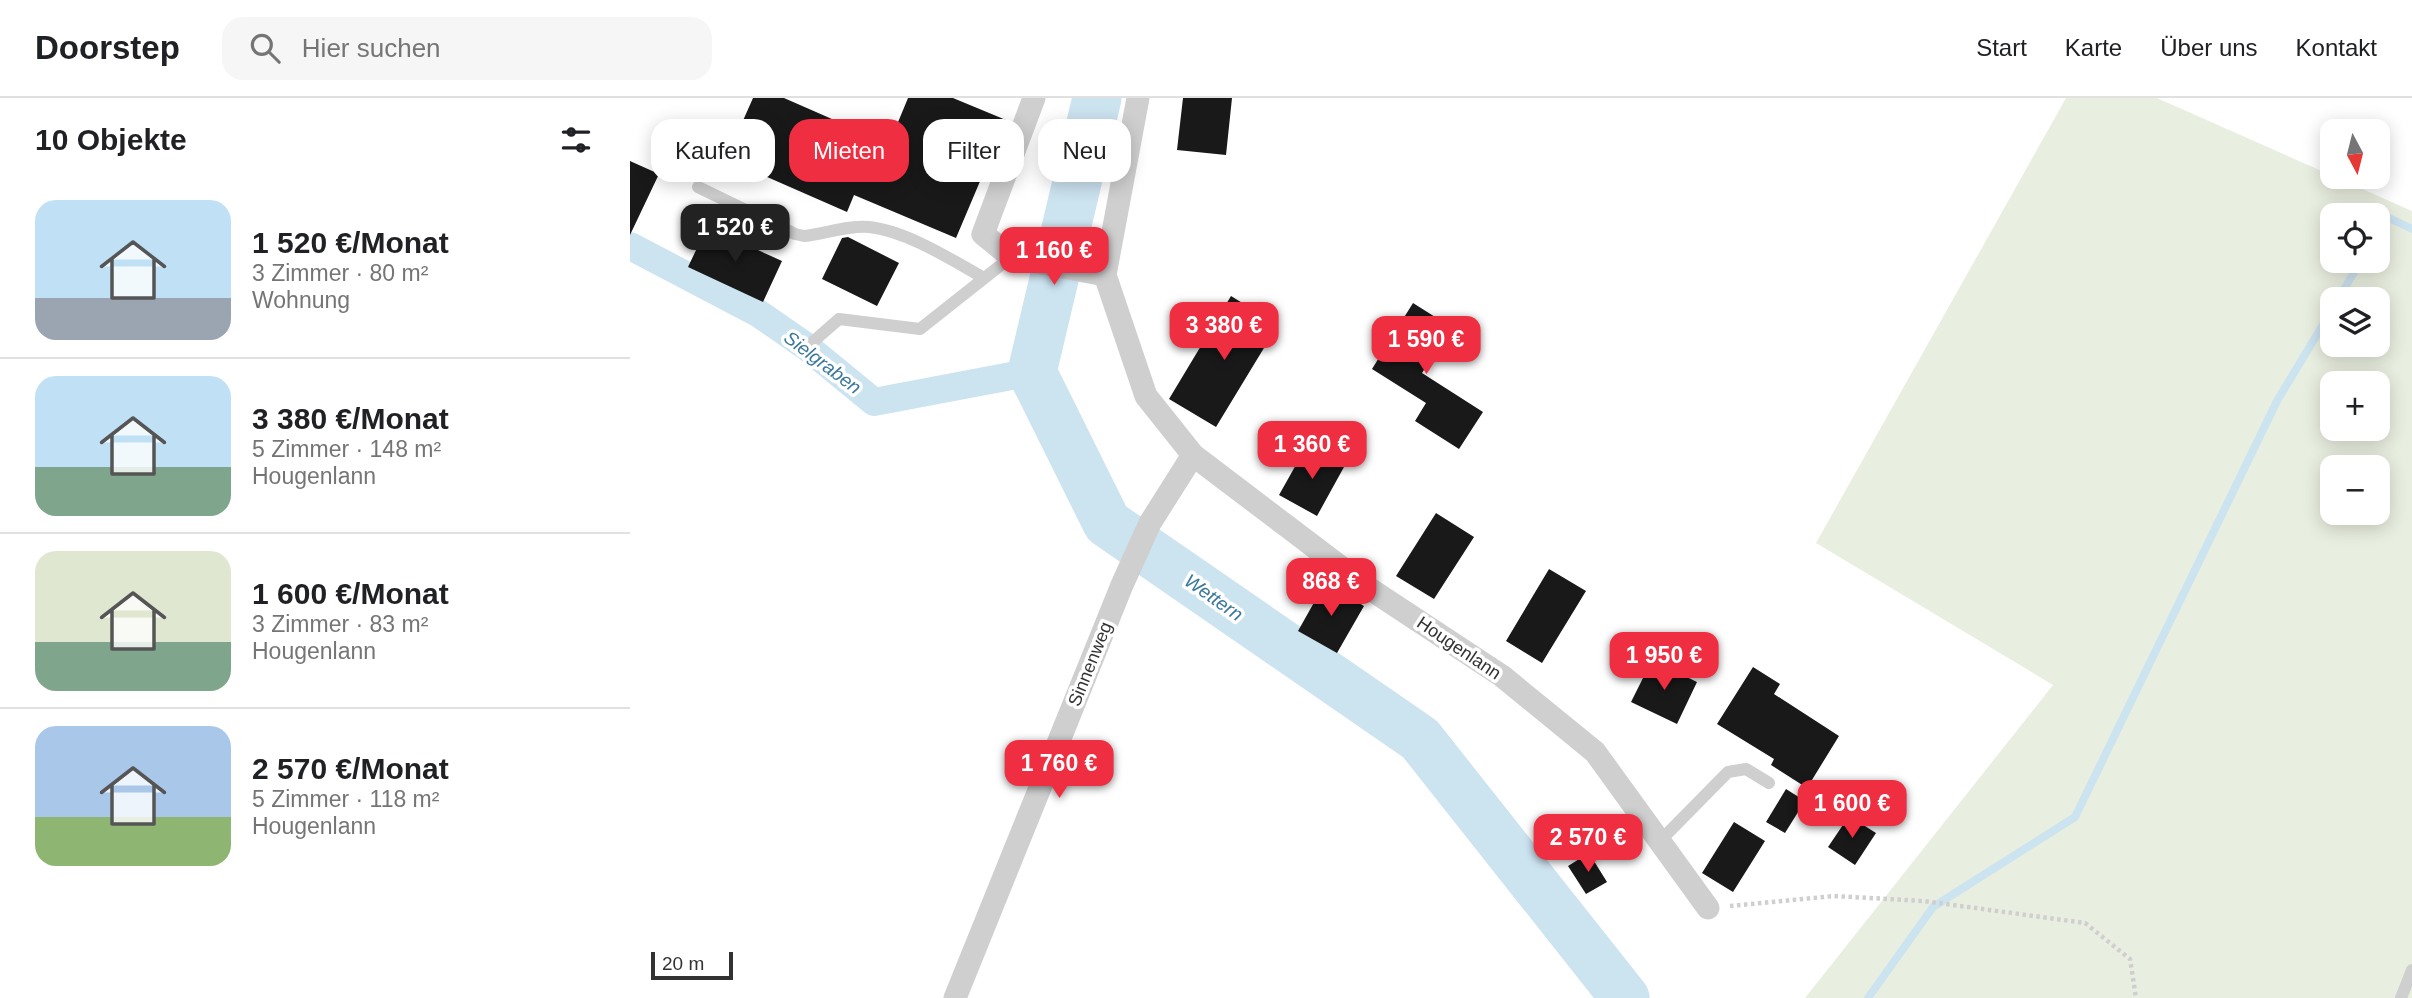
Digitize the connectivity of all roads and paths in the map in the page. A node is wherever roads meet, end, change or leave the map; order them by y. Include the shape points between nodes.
1 (1034, 98) edge
2 (1138, 98) edge
3 (698, 187) dead end
4 (1011, 257) junction
5 (1105, 275) junction
6 (984, 278) junction
7 (807, 347) dead end
8 (1193, 455) junction
9 (1769, 783) dead end
10 (1660, 841) junction
11 (1709, 908) joint
12 (2412, 970) edge
13 (955, 998) edge
14 (2136, 998) edge
15 (2402, 998) edge

1 - 4 street via 983,234
2 - 5 street, Hougenlann
3 - 6 lane via 795,234 871,227 942,254
4 - 5 street
4 - 6 lane
5 - 8 street, Hougenlann via 1146,396
6 - 7 lane via 920,330 839,319
8 - 10 street, Hougenlann via 1367,587 1502,676 1595,752
8 - 13 street, Sinnenweg via 1150,523 1122,585
9 - 10 lane via 1746,769 1728,772
10 - 11 street, Hougenlann
11 - 14 path via 1834,896 1924,901 2085,923 2130,959
12 - 15 lane

